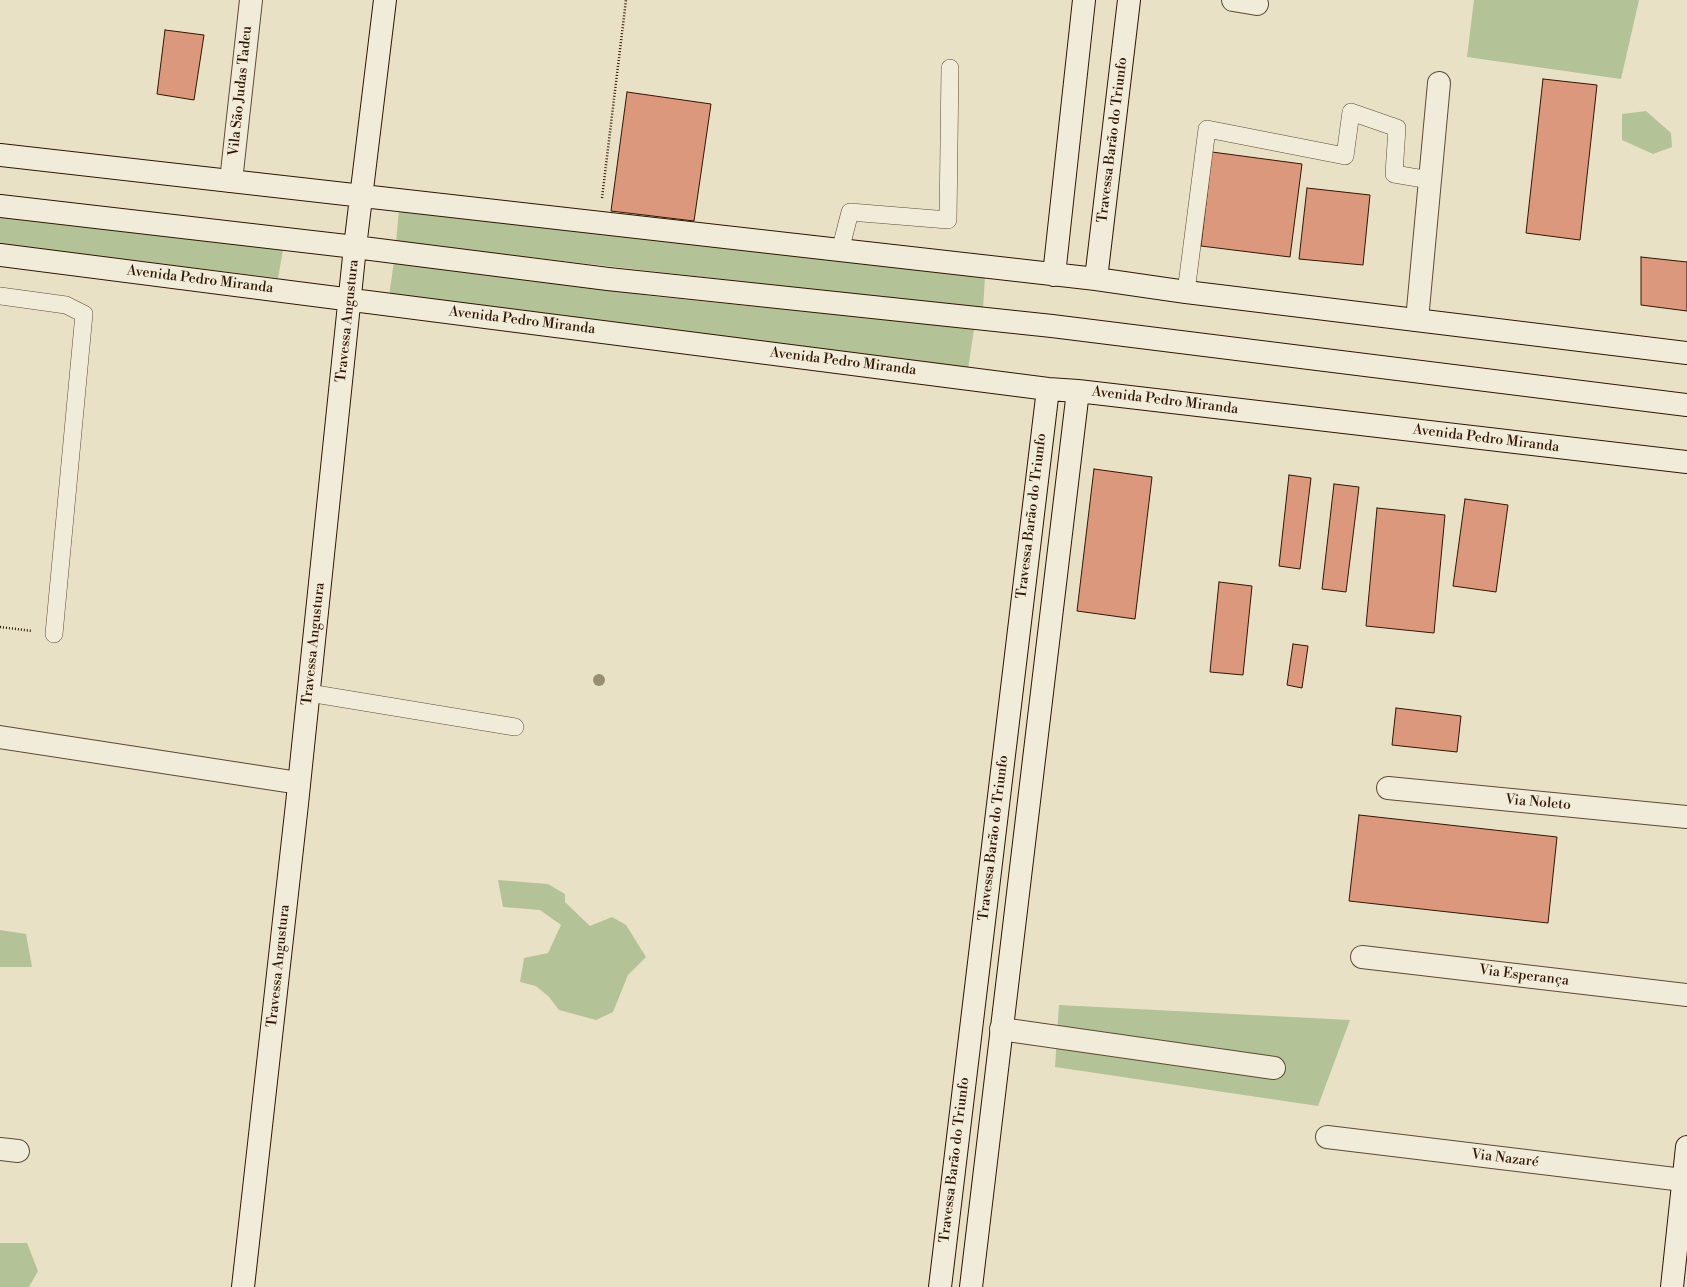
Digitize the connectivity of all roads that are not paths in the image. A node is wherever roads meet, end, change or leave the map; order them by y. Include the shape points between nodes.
1 (251, 0) edge
2 (384, 0) edge
3 (1084, 0) edge
4 (1129, 0) edge
5 (1233, 0) edge
6 (1257, 4) dead end
7 (950, 68) dead end
8 (1439, 83) dead end
9 (0, 155) edge
10 (1430, 180) junction
11 (231, 181) junction
12 (362, 194) junction
13 (0, 206) edge
14 (355, 247) junction
15 (840, 251) junction
16 (0, 255) edge
17 (1054, 275) junction
18 (1096, 279) junction
19 (1186, 292) junction
20 (0, 296) edge
21 (351, 300) junction
22 (1417, 320) junction
23 (1687, 353) edge
24 (1048, 389) junction
25 (1078, 391) junction
26 (1687, 405) edge
27 (1687, 462) edge
28 (54, 634) road end
29 (309, 693) junction
30 (515, 727) dead end
31 (0, 737) edge
32 (299, 783) junction
33 (1388, 788) dead end
34 (1687, 817) edge
35 (1362, 957) dead end
36 (1687, 995) edge
37 (1001, 1030) junction
38 (1274, 1068) dead end
39 (965, 1078) junction
40 (994, 1084) junction
41 (1327, 1137) dead end
42 (1687, 1147) edge
43 (1684, 1180) junction
44 (242, 1287) edge
45 (940, 1287) edge
46 (971, 1287) edge
47 (1672, 1287) edge

1 - 11 street, Vila São Judas Tadeu
2 - 12 street, Travessa Angustura
3 - 17 street
4 - 18 street, Travessa Barão do Triunfo
5 - 6 street
7 - 15 lane via 948,220 850,212
8 - 10 street
9 - 11 street
10 - 19 lane via 1394,174 1398,128 1351,112 1345,156 1207,129
10 - 22 street
11 - 12 street
12 - 14 street, Travessa Angustura
12 - 15 street
13 - 14 street
14 - 21 street, Travessa Angustura
14 - 26 street via 608,279 1052,326
15 - 17 street
16 - 21 street, Avenida Pedro Miranda
17 - 18 street
18 - 19 street
19 - 22 street
20 - 28 lane via 66,305 84,314
21 - 24 street, Avenida Pedro Miranda
21 - 29 street, Travessa Angustura
22 - 23 street
24 - 25 street, Avenida Pedro Miranda
24 - 39 street, Travessa Barão do Triunfo
25 - 27 street, Avenida Pedro Miranda
25 - 37 street
29 - 30 lane
29 - 32 street, Travessa Angustura
31 - 32 street
32 - 44 street, Travessa Angustura
33 - 34 street, Via Noleto
35 - 36 street, Via Esperança
37 - 38 street
37 - 40 street
39 - 40 street
39 - 45 street, Travessa Barão do Triunfo
40 - 46 street
41 - 43 street, Via Nazaré
42 - 43 street
43 - 47 street

